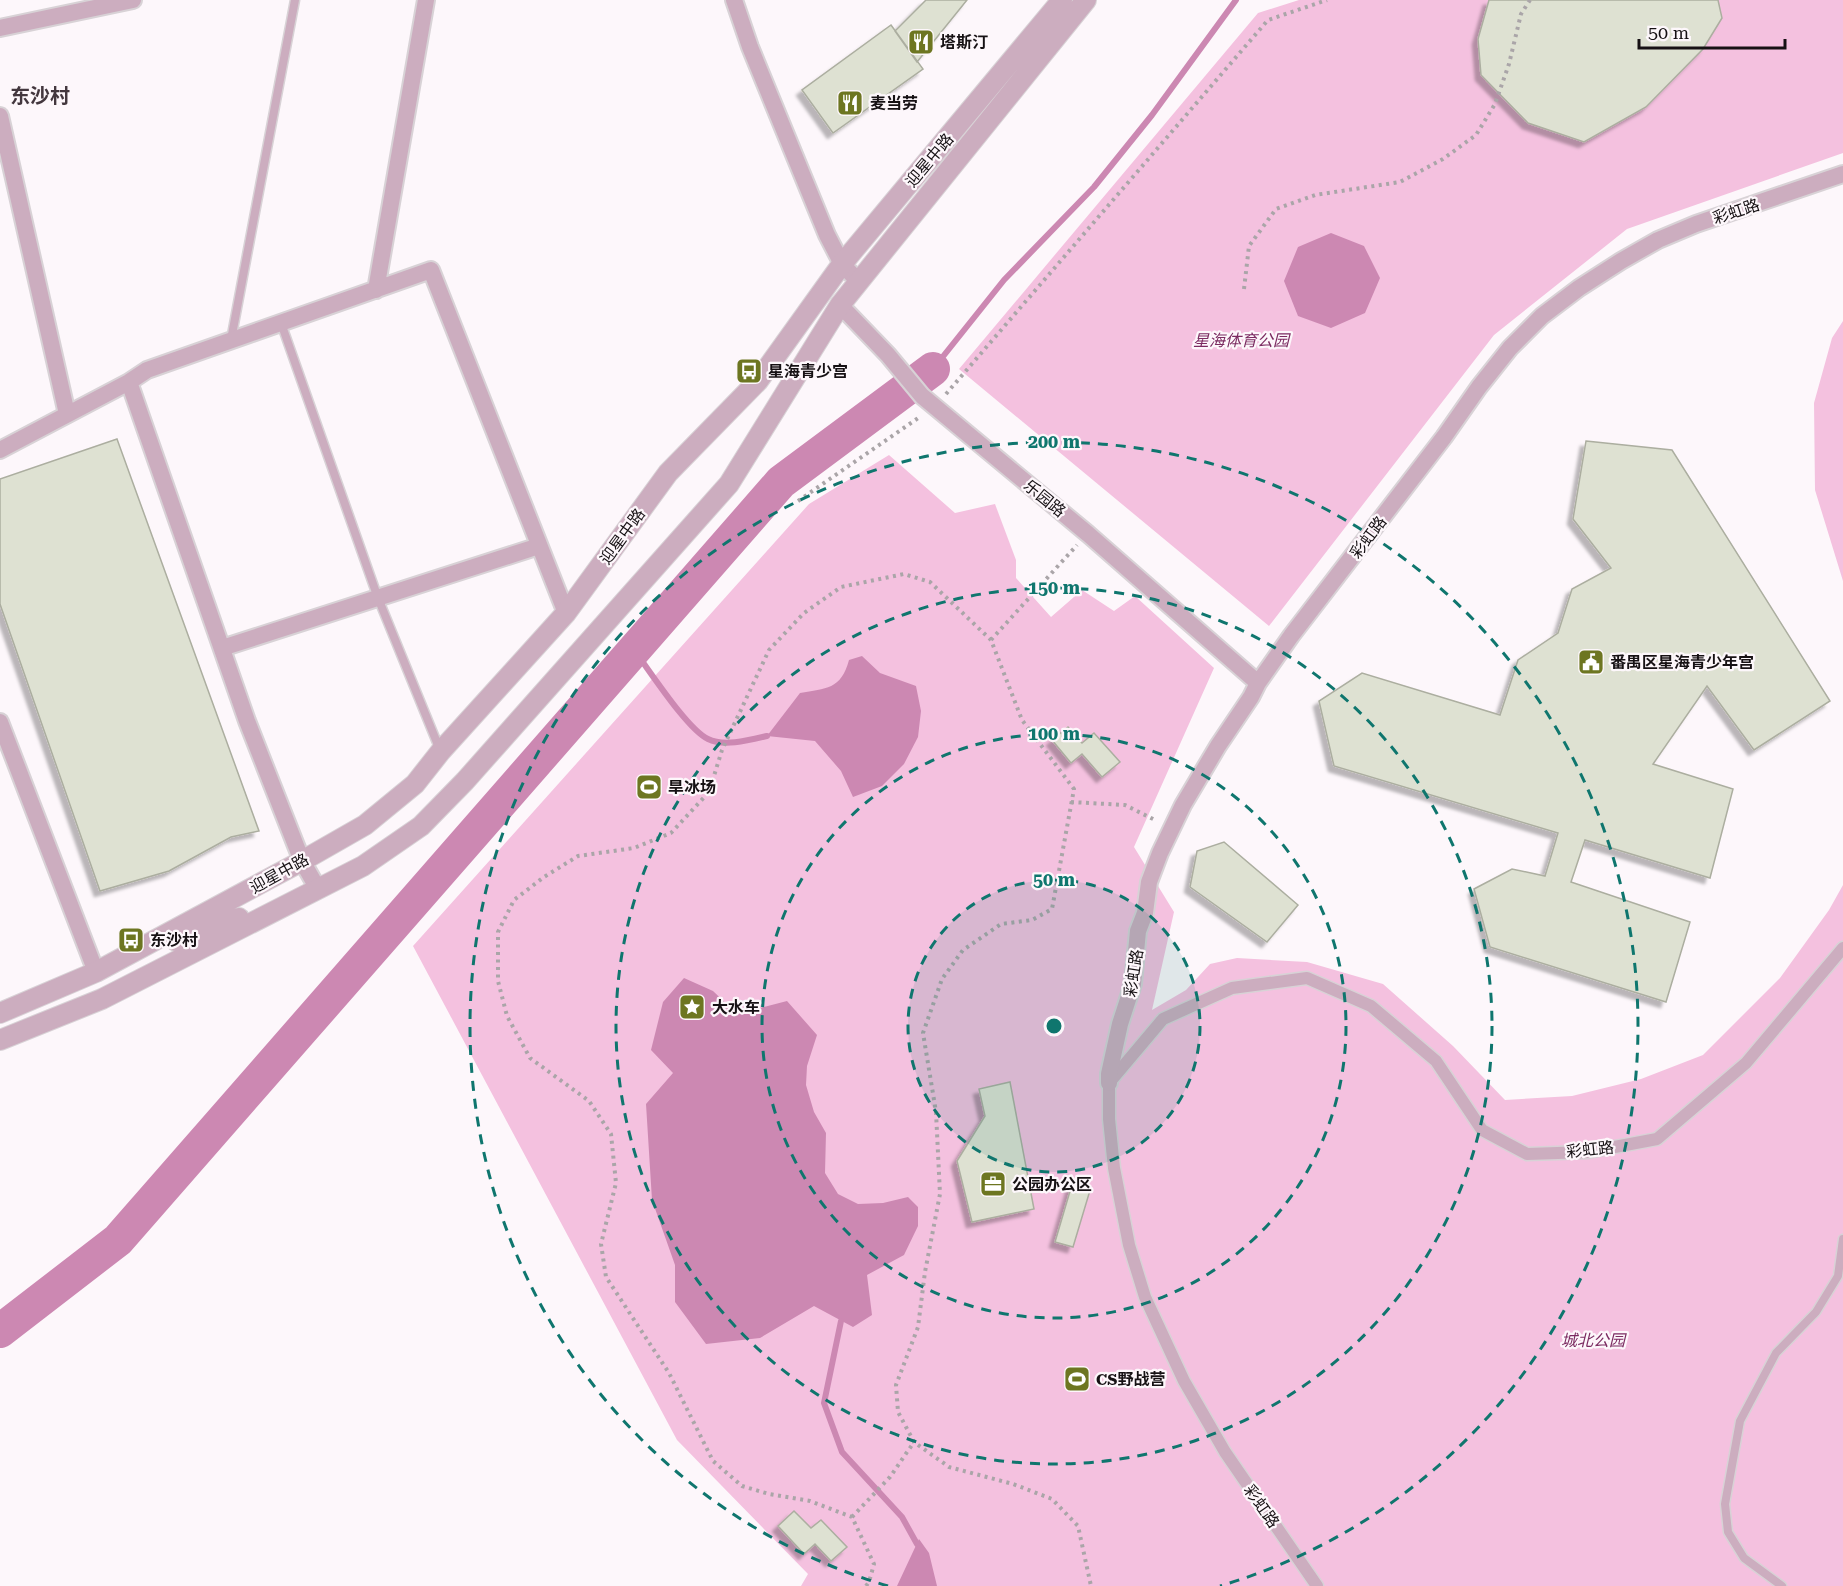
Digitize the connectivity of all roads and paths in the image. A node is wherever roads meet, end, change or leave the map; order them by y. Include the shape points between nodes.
1 (133, 0) edge
2 (295, 0) edge
3 (426, 0) edge
4 (734, 0) edge
5 (1062, 0) edge
6 (1086, 0) edge
7 (1327, 0) edge
8 (1530, 0) edge
9 (0, 28) edge
10 (0, 116) edge
11 (1843, 174) edge
12 (842, 264) junction
13 (858, 281) junction
14 (1244, 289) dead end
15 (376, 290) junction
16 (840, 305) junction
17 (281, 323) junction
18 (231, 341) junction
19 (129, 382) junction
20 (928, 402) junction
21 (67, 414) junction
22 (0, 450) edge
23 (798, 501) dead end
24 (1088, 534) junction
25 (539, 546) junction
26 (378, 598) junction
27 (566, 614) junction
28 (991, 640) junction
29 (222, 648) junction
30 (1258, 683) junction
31 (0, 722) edge
32 (441, 751) junction
33 (1071, 802) junction
34 (1173, 829) junction
35 (302, 861) junction
36 (318, 889) junction
37 (1843, 948) edge
38 (96, 972) junction
39 (0, 1013) edge
40 (0, 1029) edge
41 (0, 1040) edge
42 (1109, 1083) junction
43 (1843, 1239) edge
44 (914, 1442) junction
45 (852, 1517) junction
46 (866, 1586) edge
47 (1091, 1586) edge
48 (1317, 1586) edge
49 (1782, 1586) edge

1 - 9 street
2 - 18 lane
3 - 15 street
4 - 12 street via 754,58
5 - 12 street, 迎星中路
6 - 13 street, 迎星中路
7 - 20 path via 1268,20 978,359
8 - 14 path via 1521,14 1495,104 1476,135 1443,159 1400,182 1315,195 1276,209 1249,246
10 - 21 street
11 - 30 street, 彩虹路 via 1658,240 1579,288 1542,316 1479,387
12 - 13 street
12 - 27 street, 迎星中路 via 758,381 668,473
13 - 16 street, 迎星中路
15 - 17 street
15 - 25 street via 431,270
16 - 20 street, 乐园路
16 - 36 street, 迎星中路 via 729,484 465,782 421,826 363,866
17 - 18 street
17 - 26 lane
18 - 19 street via 147,370
19 - 21 street
19 - 29 street
20 - 23 path
20 - 24 street, 乐园路
21 - 22 street
24 - 28 path
24 - 30 street, 乐园路
25 - 26 street
25 - 27 street
26 - 29 street
26 - 32 lane
27 - 32 street, 迎星中路
28 - 33 path via 1022,720 1074,789
28 - 45 path via 930,582 904,574 841,587 804,613 769,650 722,750 709,792 671,832 633,848 578,856 514,900 498,932 498,981 507,1016 530,1058 589,1101 611,1134 615,1183 601,1244 606,1277 669,1373 713,1461 742,1486 810,1501
29 - 35 street
30 - 34 street, 彩虹路 via 1183,805
31 - 38 street
32 - 35 street, 迎星中路 via 415,784 365,825
33 - 34 path via 1125,805
33 - 44 path via 1052,909 1032,920 1001,924 963,950 942,979 923,1033 936,1112 940,1194 918,1327 896,1385 898,1412
34 - 42 street, 彩虹路 via 1149,882 1138,931 1133,984 1120,1023
35 - 36 street
35 - 38 street, 迎星中路
36 - 38 street, 迎星中路
36 - 41 street, 迎星中路 via 102,999
37 - 42 street, 彩虹路 via 1746,1063 1657,1139 1599,1150 1527,1154 1482,1130 1428,1054 1371,1006 1307,978 1232,988 1163,1019
38 - 39 street, 迎星中路
38 - 40 street, 迎星中路
42 - 48 street, 彩虹路 via 1114,1168 1129,1245 1145,1297 1184,1381 1225,1452
43 - 49 lane via 1838,1276 1816,1312 1776,1353 1740,1421 1725,1504 1728,1532 1743,1558
44 - 45 path via 890,1477
44 - 47 path via 949,1467 1052,1499 1078,1526
45 - 46 path via 874,1564

